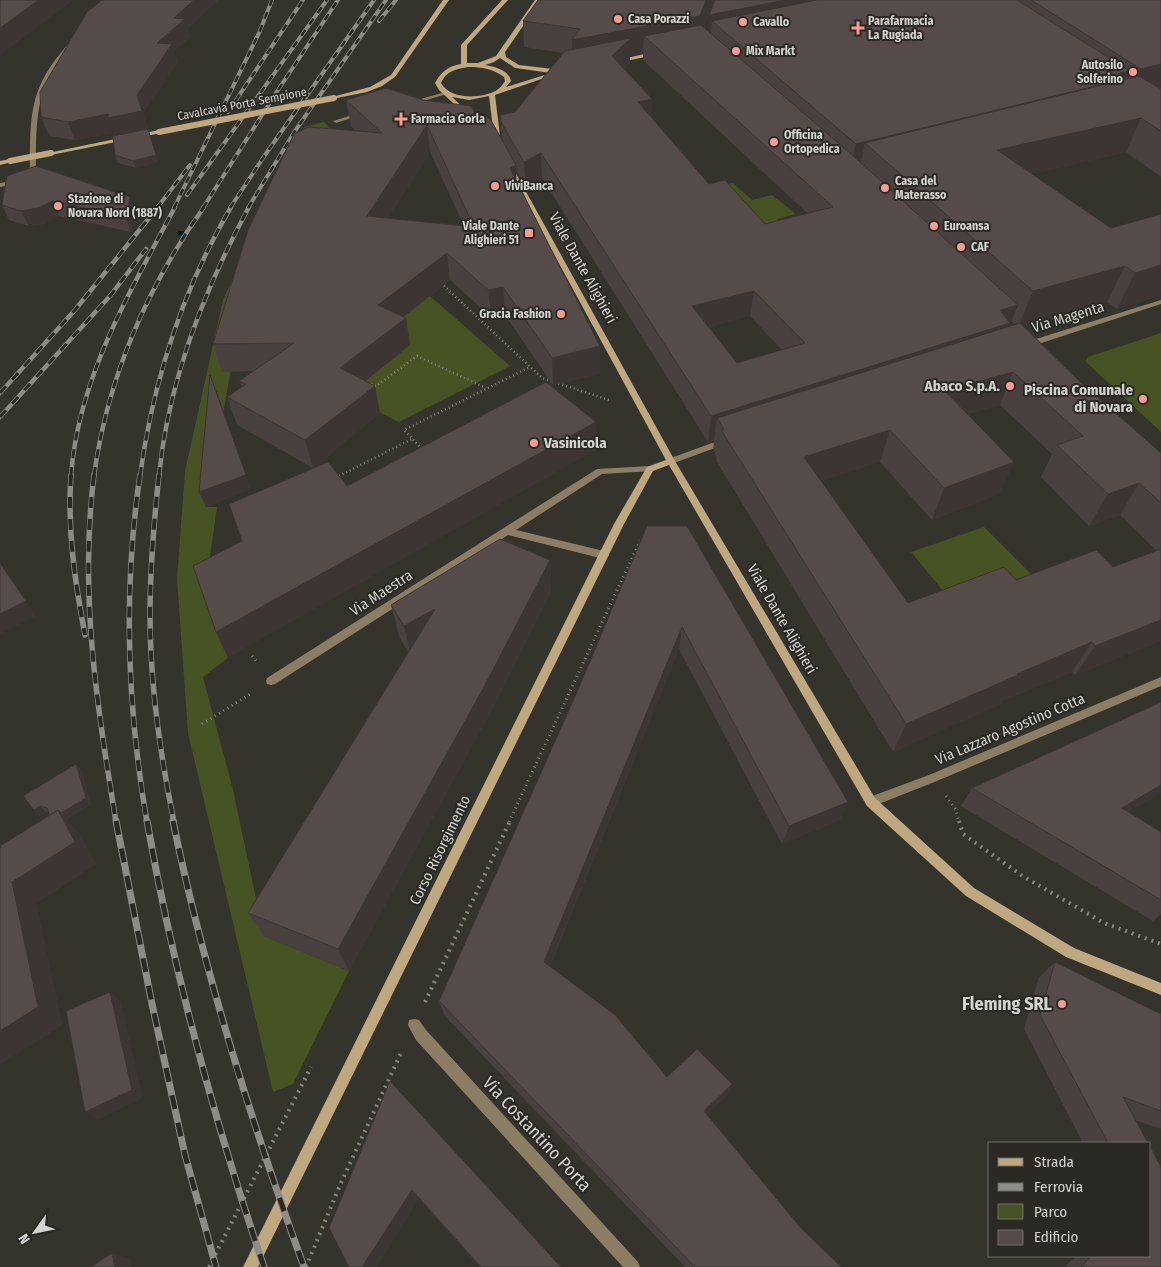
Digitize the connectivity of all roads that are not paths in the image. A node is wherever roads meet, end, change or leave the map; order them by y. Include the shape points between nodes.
1 (446, 0) edge
2 (505, 0) edge
3 (538, 0) edge
4 (76, 39) edge
5 (502, 52) junction
6 (663, 52) edge
7 (606, 63) edge
8 (475, 65) junction
9 (464, 66) junction
10 (500, 91) junction
11 (448, 94) junction
12 (492, 95) junction
13 (403, 104) edge
14 (370, 112) edge
15 (470, 118) edge
16 (336, 121) dead end
17 (488, 136) edge
18 (505, 159) edge
19 (0, 163) edge
20 (0, 185) edge
21 (1161, 302) edge
22 (1024, 345) edge
23 (738, 437) edge
24 (671, 461) junction
25 (650, 469) junction
26 (507, 531) junction
27 (604, 555) junction
28 (1161, 680) edge
29 (271, 681) road end
30 (870, 802) junction
31 (1161, 989) edge
32 (414, 1025) road end
33 (250, 1267) edge
34 (634, 1267) edge

1 - 19 main road, Cavalcavia Porta Sempione, bridge via 393,76 376,88
2 - 9 main road via 464,45
3 - 5 main road
4 - 20 street via 58,57 44,80 36,103 32,126 32,169 19,182
5 - 8 main road via 492,61
5 - 10 main road via 503,58 517,67 559,72
6 - 7 main road
8 - 9 main road
8 - 10 main road via 494,68 507,76 508,81
9 - 11 main road via 453,68 439,78 441,89
10 - 12 main road
11 - 12 main road via 469,98
11 - 13 street
11 - 15 main road
12 - 17 main road via 499,149
14 - 16 street
18 - 24 main road, Viale Dante Alighieri
21 - 22 street, Via Magenta
23 - 24 street
24 - 25 main road
24 - 30 main road, Viale Dante Alighieri
25 - 26 street, Via Maestra via 600,471
25 - 27 main road, Corso Risorgimento
26 - 27 street
26 - 29 street, Via Maestra
27 - 33 main road, Corso Risorgimento
28 - 30 street, Via Lazzaro Agostino Cotta
30 - 31 main road, Viale Dante Alighieri via 970,892 1070,953
32 - 34 street, Via Costantino Porta

